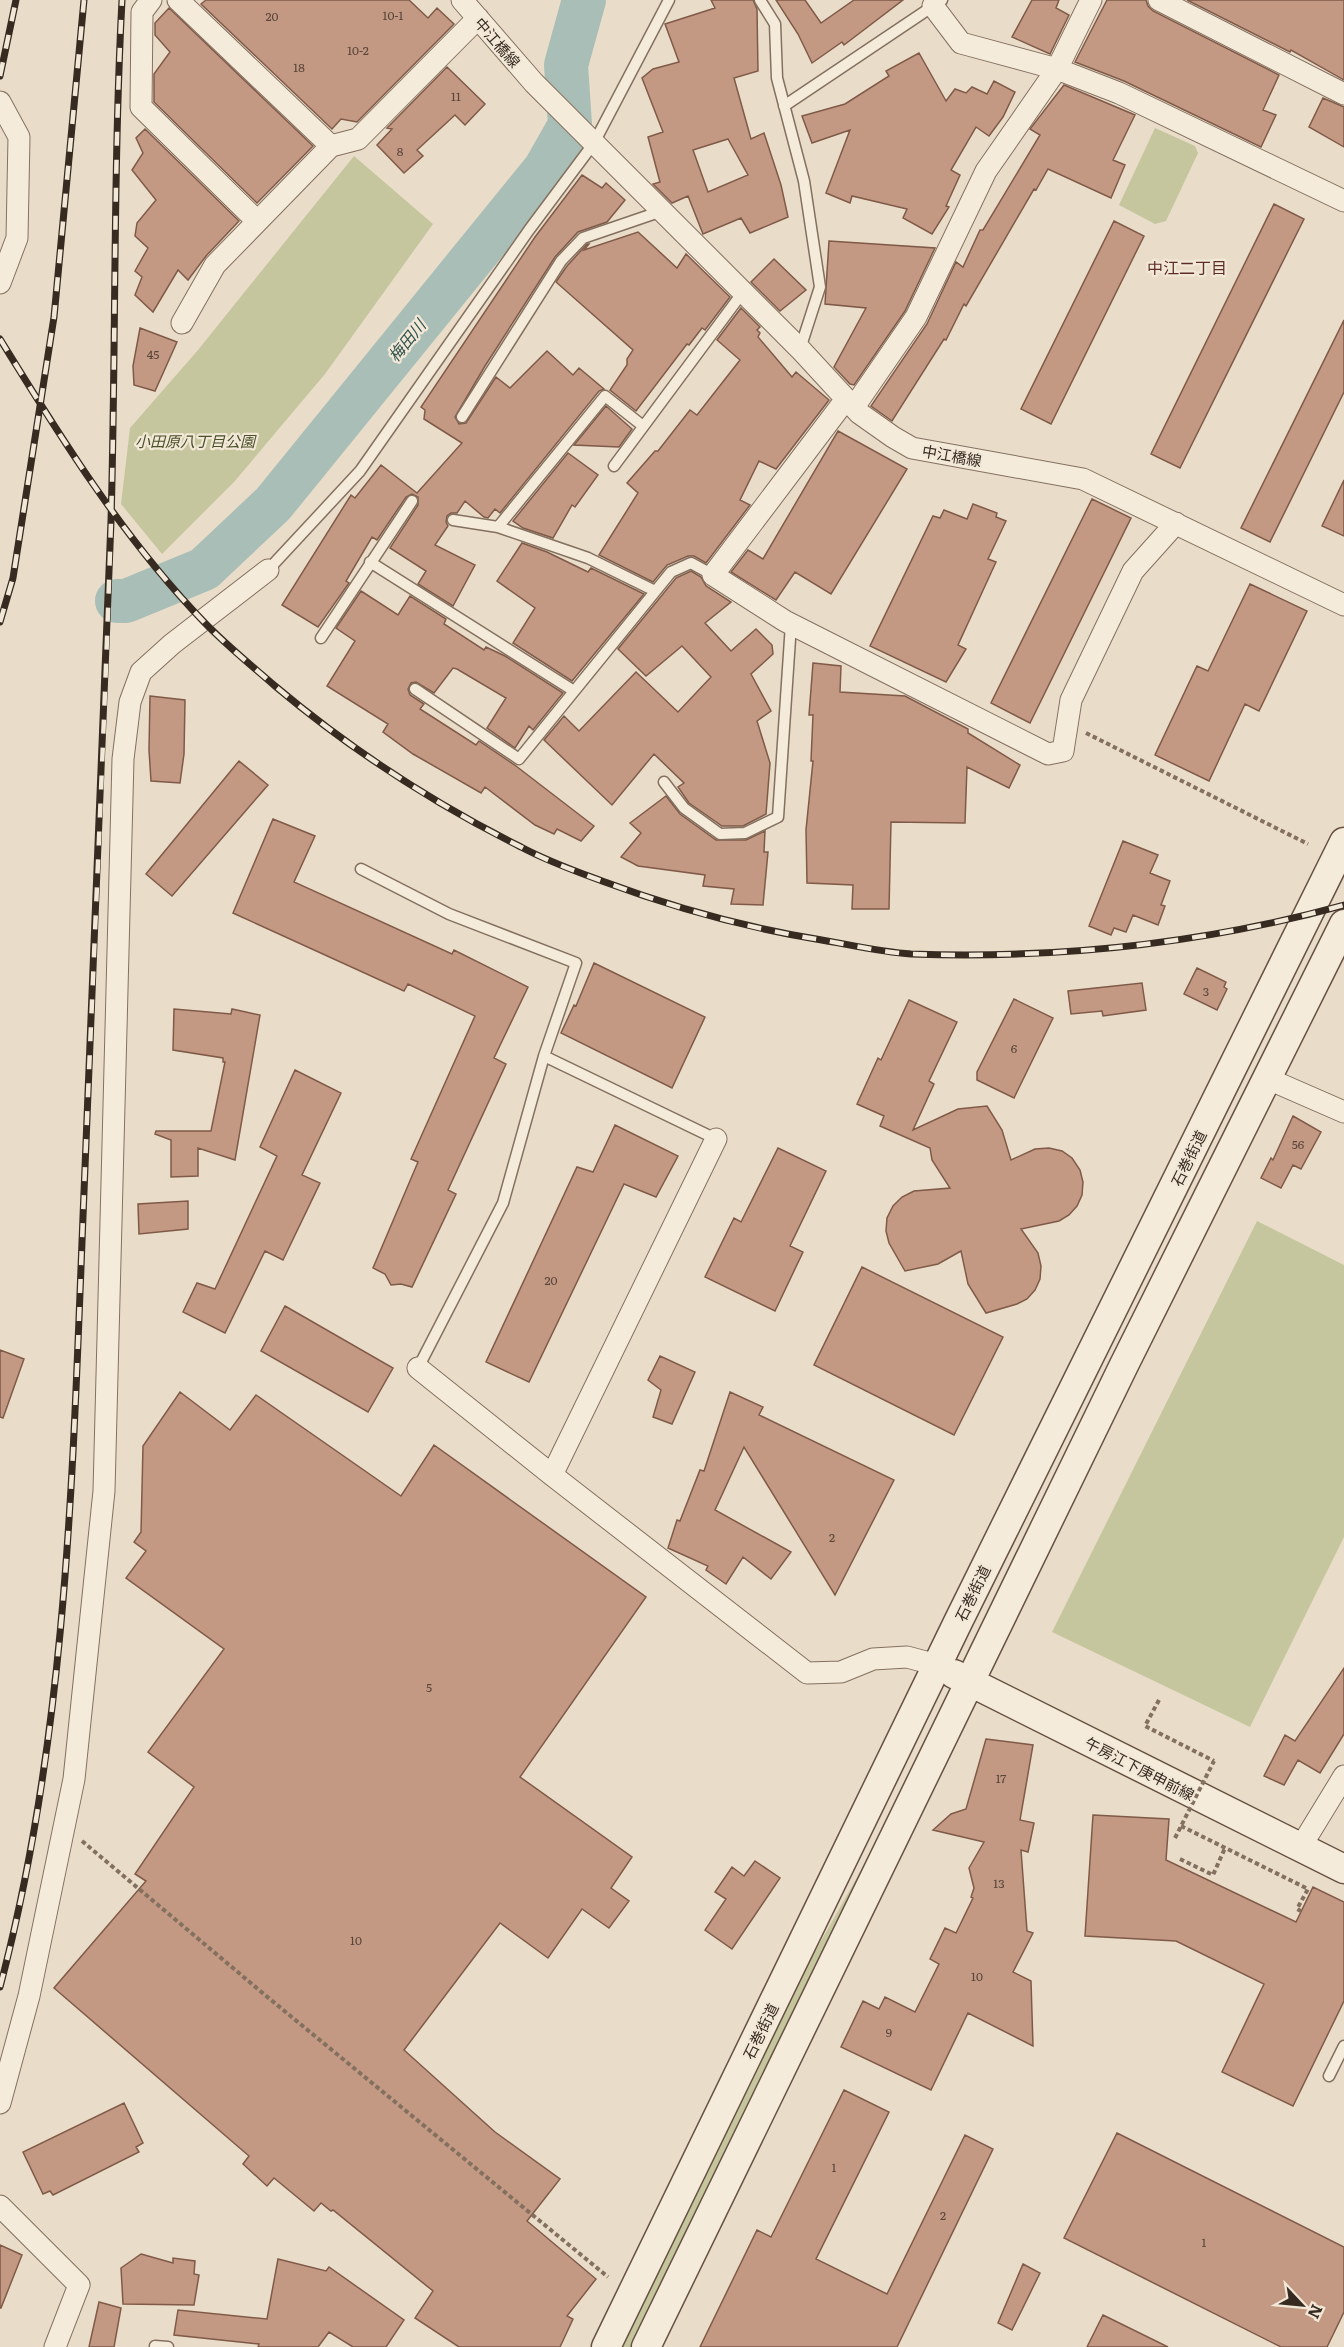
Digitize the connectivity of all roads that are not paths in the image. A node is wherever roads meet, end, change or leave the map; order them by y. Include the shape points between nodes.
1 (151, 0) edge
2 (178, 0) edge
3 (462, 0) edge
4 (669, 0) edge
5 (760, 0) edge
6 (1091, 0) edge
7 (1159, 0) edge
8 (937, 3) edge
9 (478, 18) junction
10 (1057, 69) junction
11 (1344, 94) edge
12 (0, 102) edge
13 (784, 106) junction
14 (590, 138) junction
15 (331, 146) junction
16 (1344, 201) edge
17 (662, 211) junction
18 (258, 221) junction
19 (0, 283) edge
20 (743, 292) junction
21 (182, 323) dead end
22 (800, 349) junction
23 (850, 403) junction
24 (462, 417) dead end
25 (643, 426) junction
26 (614, 465) dead end
27 (412, 501) dead end
28 (453, 520) dead end
29 (1176, 523) junction
30 (498, 527) junction
31 (370, 562) junction
32 (268, 570) joint
33 (713, 575) junction
34 (656, 591) junction
35 (1344, 605) edge
36 (791, 624) junction
37 (321, 638) dead end
38 (416, 689) dead end
39 (574, 691) junction
40 (664, 782) dead end
41 (1344, 842) edge
42 (362, 869) dead end
43 (1344, 924) edge
44 (544, 1056) junction
45 (1266, 1078) junction
46 (1344, 1112) edge
47 (716, 1139) joint
48 (418, 1368) joint
49 (552, 1475) junction
50 (937, 1665) junction
51 (971, 1682) junction
52 (1344, 1776) edge
53 (1300, 1848) junction
54 (1344, 1869) edge
55 (1344, 2046) edge
56 (1329, 2076) dead end
57 (0, 2103) edge
58 (0, 2206) edge
59 (155, 2346) edge
60 (55, 2347) edge
61 (168, 2347) edge
62 (606, 2347) edge
63 (646, 2347) edge

1 - 18 street via 142,12 141,107
2 - 15 street
3 - 9 street, 中江橋線
4 - 14 lane
5 - 13 lane via 775,24 777,78
6 - 10 street
7 - 11 street
8 - 10 street via 961,43
8 - 13 lane
9 - 14 street, 中江橋線 via 534,83
9 - 15 street via 358,139
10 - 16 street via 1119,93
10 - 23 street via 986,171 916,317
12 - 19 street via 19,137 17,238
13 - 22 lane via 804,181 820,287
14 - 17 street, 中江橋線
14 - 32 lane via 360,471
15 - 18 street
17 - 20 street, 中江橋線
17 - 24 lane via 583,238 561,261
18 - 21 street via 215,264
20 - 22 street, 中江橋線
20 - 25 lane
22 - 23 street, 中江橋線
23 - 29 street, 中江橋線 via 893,438 912,448 1083,479
23 - 33 street
25 - 26 lane
25 - 30 lane via 604,396
27 - 31 lane
28 - 30 lane
29 - 35 street, 中江橋線
29 - 36 street via 1133,572 1071,700 1063,752 1048,754
30 - 34 lane via 588,558
31 - 37 lane
31 - 39 lane
32 - 57 street via 141,672 130,702 123,759 104,1491 74,1779 29,1996
33 - 34 lane via 691,563 671,572
33 - 36 street
34 - 39 lane
36 - 40 lane via 778,818 745,833 720,834 684,808
38 - 39 lane via 519,759
41 - 50 street, 石巻街道
42 - 44 lane via 448,914 576,963
43 - 45 street
44 - 47 lane
44 - 48 lane via 503,1203
45 - 46 street
45 - 51 street
47 - 49 street
48 - 49 street
49 - 50 street via 807,1673 841,1672 873,1659 907,1657
50 - 51 street, 午房江下庚申前線
50 - 62 street, 石巻街道
51 - 53 street, 午房江下庚申前線
51 - 63 street
52 - 53 street
53 - 54 street, 午房江下庚申前線
55 - 56 lane
58 - 60 street via 79,2285
59 - 61 lane

